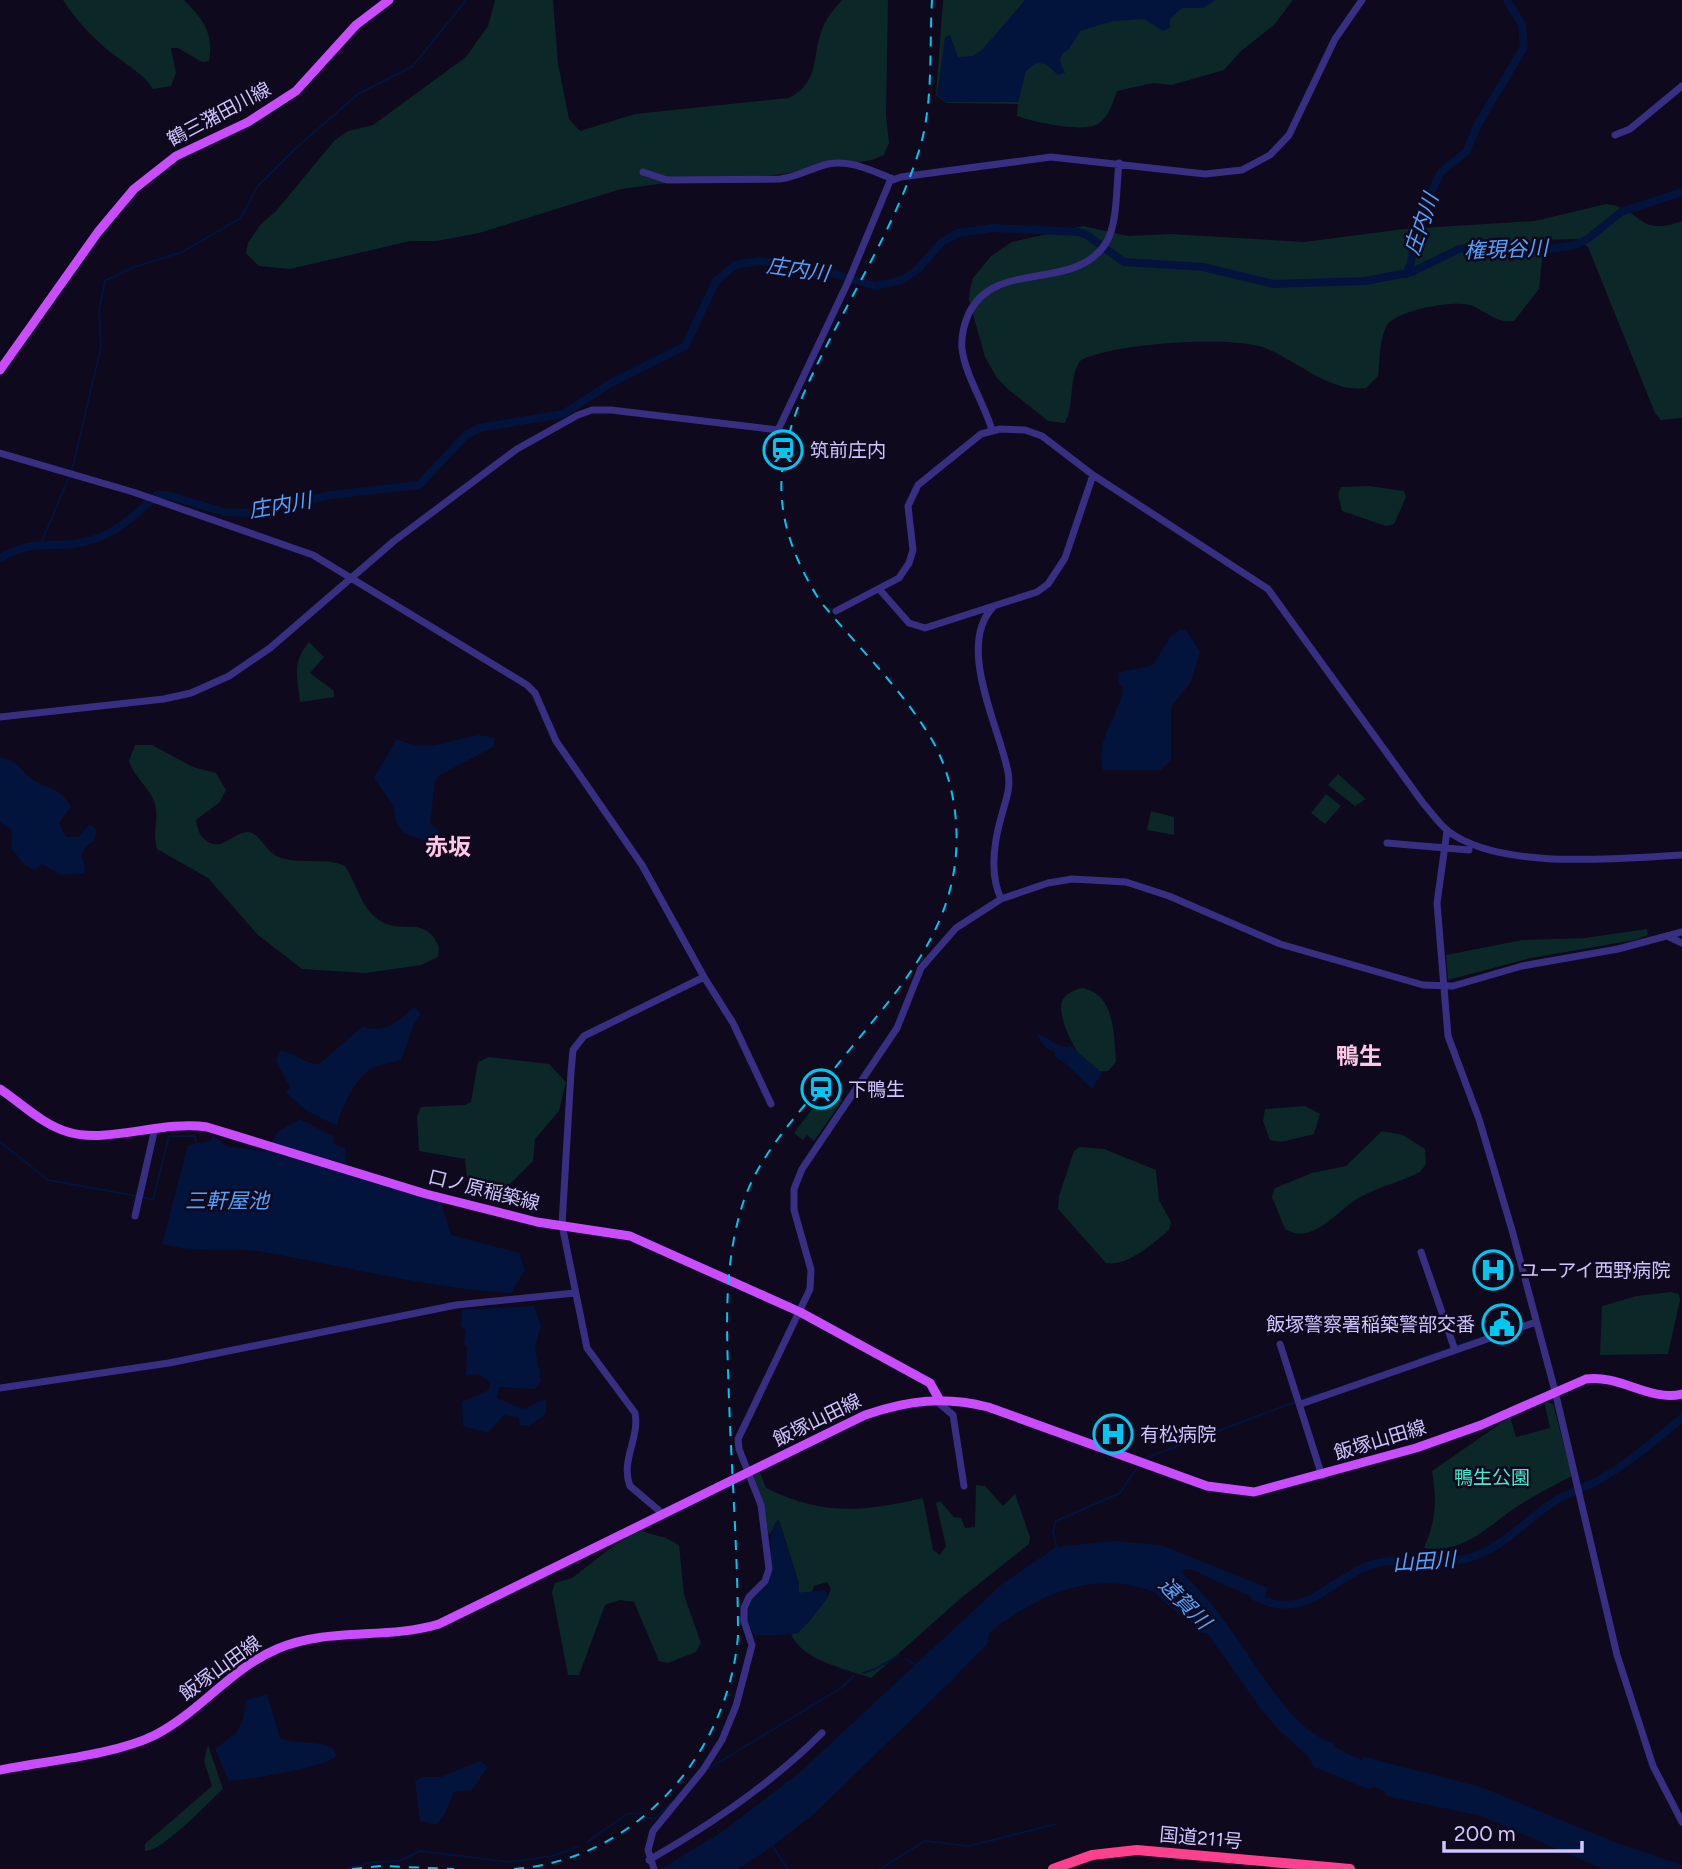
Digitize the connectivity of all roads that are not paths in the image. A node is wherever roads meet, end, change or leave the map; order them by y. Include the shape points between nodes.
1 (389, 0) edge
2 (1362, 0) edge
3 (1682, 86) edge
4 (1615, 135) dead end
5 (1119, 163) junction
6 (643, 172) dead end
7 (893, 179) junction
8 (0, 370) edge
9 (992, 430) junction
10 (0, 453) edge
11 (1093, 475) junction
12 (350, 579) junction
13 (880, 590) junction
14 (996, 604) junction
15 (836, 611) dead end
16 (0, 717) edge
17 (1447, 831) junction
18 (1387, 843) dead end
19 (1443, 848) junction
20 (1469, 850) dead end
21 (1682, 855) edge
22 (1001, 899) junction
23 (1682, 932) edge
24 (1667, 936) junction
25 (1682, 943) edge
26 (704, 977) junction
27 (1443, 988) junction
28 (0, 1089) edge
29 (771, 1104) dead end
30 (155, 1128) junction
31 (135, 1216) dead end
32 (562, 1225) junction
33 (1421, 1252) dead end
34 (575, 1293) junction
35 (801, 1313) junction
36 (1536, 1322) junction
37 (1280, 1344) dead end
38 (1455, 1350) junction
39 (0, 1388) edge
40 (1555, 1391) junction
41 (1682, 1394) edge
42 (936, 1399) junction
43 (1301, 1404) junction
44 (1322, 1476) junction
45 (964, 1486) dead end
46 (663, 1514) junction
47 (822, 1733) dead end
48 (0, 1770) edge
49 (1682, 1822) edge
50 (651, 1864) edge
51 (1053, 1869) edge
52 (1350, 1869) edge

1 - 8 main road, 鶴三潴田川線 via 356,26 296,91 248,122 176,156 135,189 98,232
2 - 5 street via 1335,39 1289,135 1270,155 1226,174
3 - 4 street via 1630,129
5 - 7 street via 1051,157
5 - 9 street via 1111,230 1098,253 1060,273 1000,284 973,306 962,347
6 - 7 street via 667,180 792,178 841,163
7 - 12 street via 778,430 650,413 585,412 517,449
9 - 11 street via 1025,430 1042,436
9 - 13 street via 971,439 918,485 908,506 913,550 909,564 899,579
10 - 12 street via 134,492 313,555
11 - 14 street via 1056,575 1037,592
11 - 17 street via 1268,589
12 - 16 street via 247,666 191,693
12 - 26 street via 533,691 556,741 642,865
13 - 14 street via 916,627
13 - 15 street
14 - 22 street via 981,622 978,640 991,720 1009,776 995,861 995,886
17 - 19 street
17 - 21 street via 1488,851 1536,856 1580,860
18 - 19 street
19 - 20 street
19 - 27 street via 1437,903
22 - 27 street via 1072,879 1126,882 1280,944
22 - 35 street via 956,928 921,968 897,1028 802,1169 795,1185 794,1210 812,1277
23 - 24 street
24 - 25 street
24 - 27 street via 1522,966
26 - 29 street via 733,1023
26 - 32 street via 641,1005 576,1044 571,1063
27 - 36 street via 1451,1050 1479,1119
28 - 30 main road, 口ノ原稲築線 via 70,1133
30 - 31 street
30 - 32 main road, 口ノ原稲築線 via 177,1124 207,1127 426,1194
32 - 34 street
32 - 35 main road, 口ノ原稲築線 via 629,1236
33 - 38 street
34 - 39 street via 456,1305 169,1363
34 - 46 street via 587,1348 635,1413 627,1465 630,1486
35 - 42 main road, 口ノ原稲築線 via 930,1383
35 - 50 street via 738,1439 761,1505 770,1560 765,1581 744,1608 752,1645 746,1676 713,1756 653,1831
36 - 38 street
36 - 40 street
37 - 43 street
38 - 43 street
40 - 41 main road, 飯塚山田線 via 1595,1377 1658,1394
40 - 44 main road, 飯塚山田線 via 1446,1438
40 - 49 street via 1617,1655 1653,1766
42 - 44 main road, 飯塚山田線 via 989,1407 1207,1486 1254,1492
42 - 45 street via 935,1403 953,1415
42 - 46 main road, 飯塚山田線 via 865,1415
43 - 44 street
46 - 48 main road, 飯塚山田線 via 439,1624 277,1648 144,1740
47 - 50 street via 730,1810
51 - 52 highway, 国道211号 via 1092,1855 1137,1850

